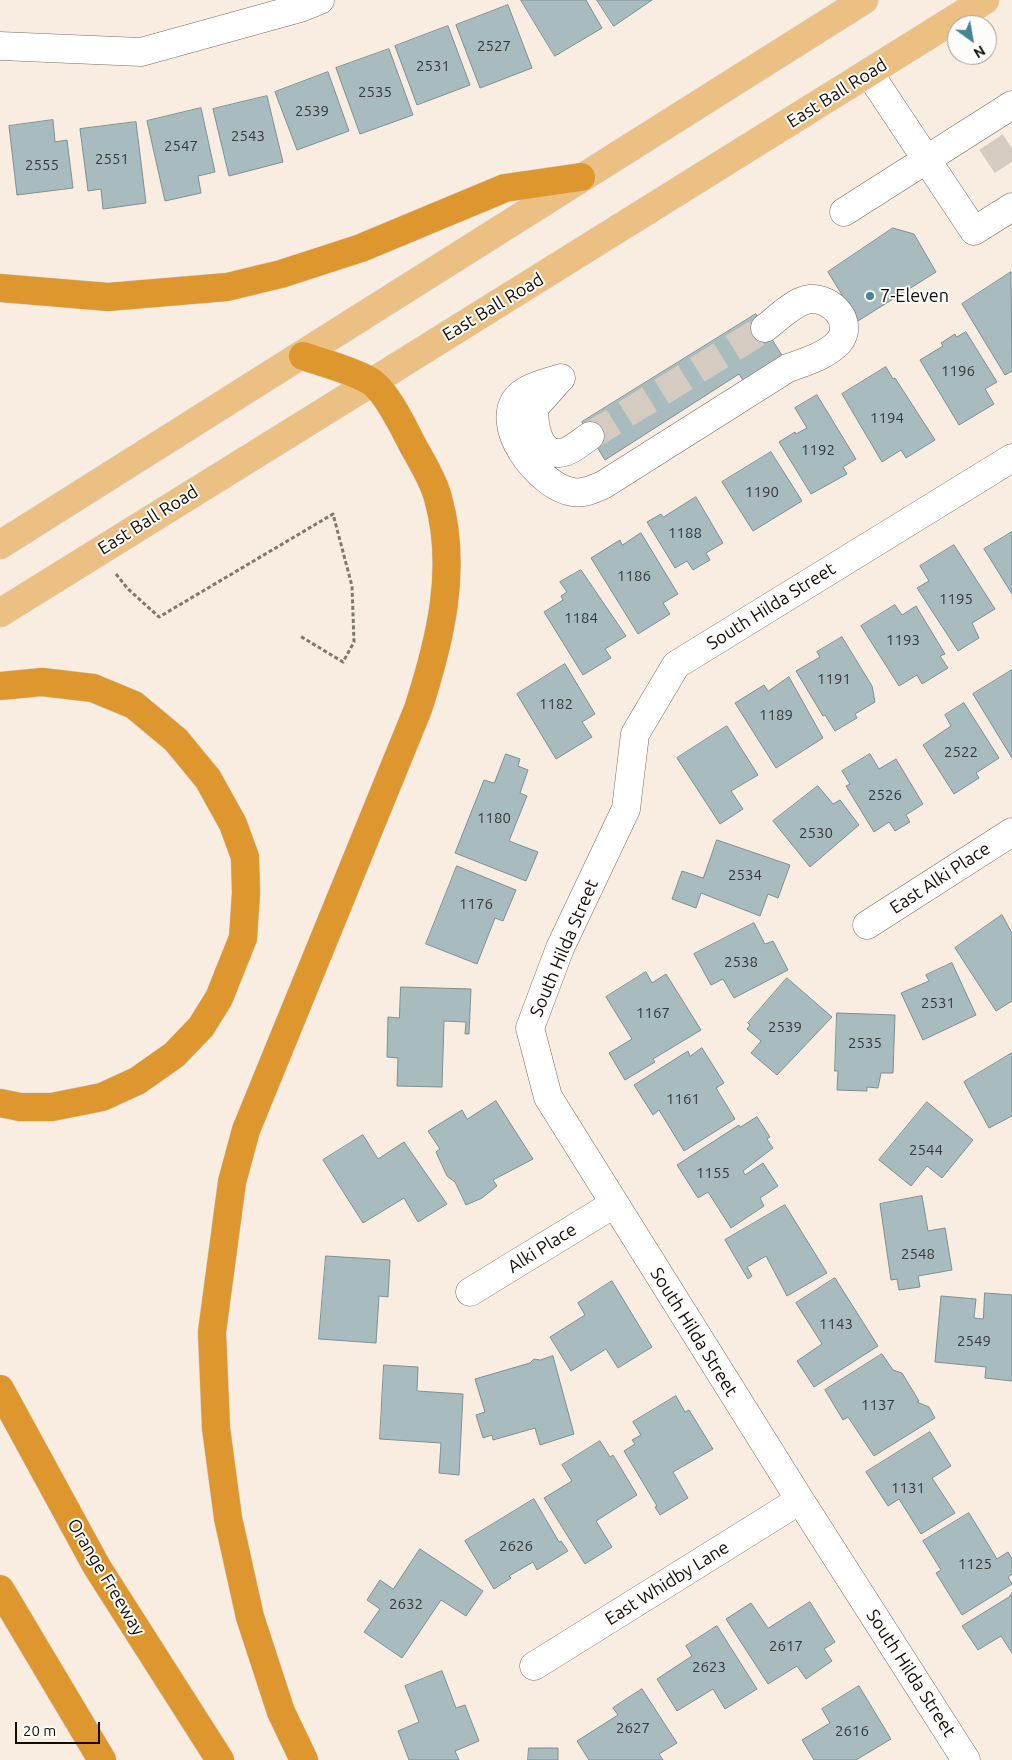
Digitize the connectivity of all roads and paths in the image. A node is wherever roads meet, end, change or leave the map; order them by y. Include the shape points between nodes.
1 (320, 0) edge
2 (864, 0) edge
3 (984, 0) edge
4 (0, 46) edge
5 (869, 73) junction
6 (1011, 106) edge
7 (926, 158) junction
8 (581, 177) junction
9 (1012, 207) edge
10 (844, 212) dead end
11 (0, 288) edge
12 (765, 328) tunnel mouth
13 (303, 356) junction
14 (371, 381) junction
15 (590, 436) tunnel mouth
16 (1012, 458) edge
17 (0, 546) edge
18 (99, 551) junction
19 (0, 613) edge
20 (300, 636) dead end
21 (0, 686) edge
22 (1012, 832) edge
23 (867, 925) dead end
24 (0, 1103) edge
25 (614, 1204) junction
26 (470, 1292) dead end
27 (0, 1389) edge
28 (800, 1500) junction
29 (0, 1589) edge
30 (534, 1666) dead end
31 (102, 1760) edge
32 (220, 1760) edge
33 (304, 1760) edge
34 (966, 1760) edge

1 - 4 street via 141,52
2 - 8 main road
3 - 5 main road, East Ball Road
5 - 7 street
5 - 14 main road, East Ball Road via 590,249
6 - 7 street via 986,133
7 - 9 street via 974,230
7 - 10 street
8 - 11 highway via 505,188 361,248 281,274 227,287 108,298
8 - 13 main road
12 - 15 street via 810,299 832,305 844,321 840,341 817,358 788,368 589,491 574,492 558,487 531,463 513,434 509,419 513,403 522,392 560,378 534,408 540,440 547,449 557,453 567,451
13 - 14 highway
13 - 17 main road
14 - 18 main road, East Ball Road
14 - 33 highway via 395,411 438,496 446,534 443,614 434,660 418,709 246,1130 232,1182 212,1332 216,1428 228,1518 250,1616 281,1712
16 - 25 street, South Hilda Street via 676,665 635,734 626,810 560,948 530,1028 548,1097
18 - 19 main road, East Ball Road
18 - 20 path via 128,589 159,617 333,514 352,586 354,642 343,662
21 - 24 highway via 42,682 93,688 134,705 176,740 208,779 233,824 245,857 246,893 243,938 219,998 201,1027 174,1056 137,1081 102,1097 52,1107
22 - 23 street, East Alki Place
25 - 26 street, Alki Place
25 - 28 street, South Hilda Street
27 - 32 highway, Orange Freeway via 97,1567
28 - 30 street, East Whidby Lane
28 - 34 street, South Hilda Street
29 - 31 highway

